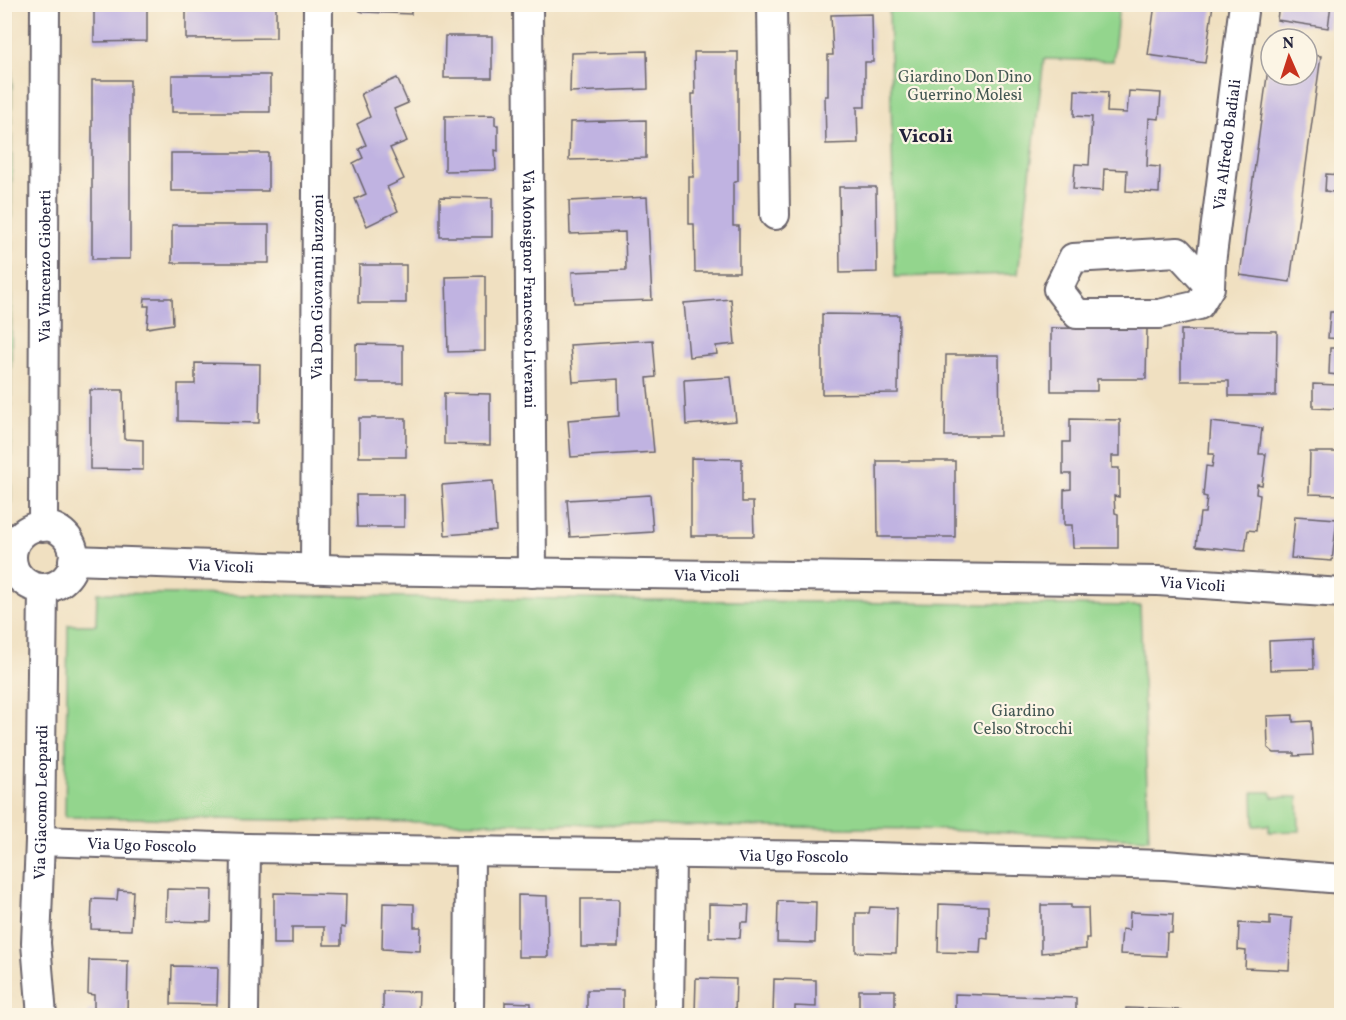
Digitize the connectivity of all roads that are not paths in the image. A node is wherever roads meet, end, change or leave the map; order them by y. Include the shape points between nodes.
1 (45, 4) edge
2 (318, 4) edge
3 (528, 4) edge
4 (772, 4) edge
5 (1244, 4) edge
6 (775, 215) dead end
7 (1210, 287) junction
8 (43, 526) junction
9 (73, 560) junction
10 (8, 562) edge
11 (315, 569) junction
12 (532, 573) junction
13 (43, 588) junction
14 (1341, 593) edge
15 (40, 841) junction
16 (246, 848) junction
17 (470, 851) junction
18 (671, 855) junction
19 (1341, 879) edge
20 (243, 1011) dead end
21 (42, 1016) edge
22 (468, 1016) edge
23 (669, 1016) edge

1 - 8 street, Via Vincenzo Gioberti
2 - 11 street, Via Don Giovanni Buzzoni
3 - 12 street, Via Monsignor Francesco Liverani
4 - 6 street
5 - 7 street, Via Alfredo Badiali
7 - 7 street via 1199,305 1159,314 1077,314 1058,289 1073,258 1178,252
8 - 9 street via 66,537
8 - 10 street via 21,535
9 - 11 street, Via Vicoli
9 - 13 street via 62,582
10 - 13 street via 23,581
11 - 12 street, Via Vicoli
12 - 14 street, Via Vicoli via 1158,581
13 - 15 street, Via Giacomo Leopardi
15 - 16 street, Via Ugo Foscolo
15 - 21 street, Via Giacomo Leopardi via 36,943
16 - 17 street, Via Ugo Foscolo
16 - 20 street
17 - 18 street, Via Ugo Foscolo
17 - 22 street
18 - 19 street, Via Ugo Foscolo via 1154,864
18 - 23 street

